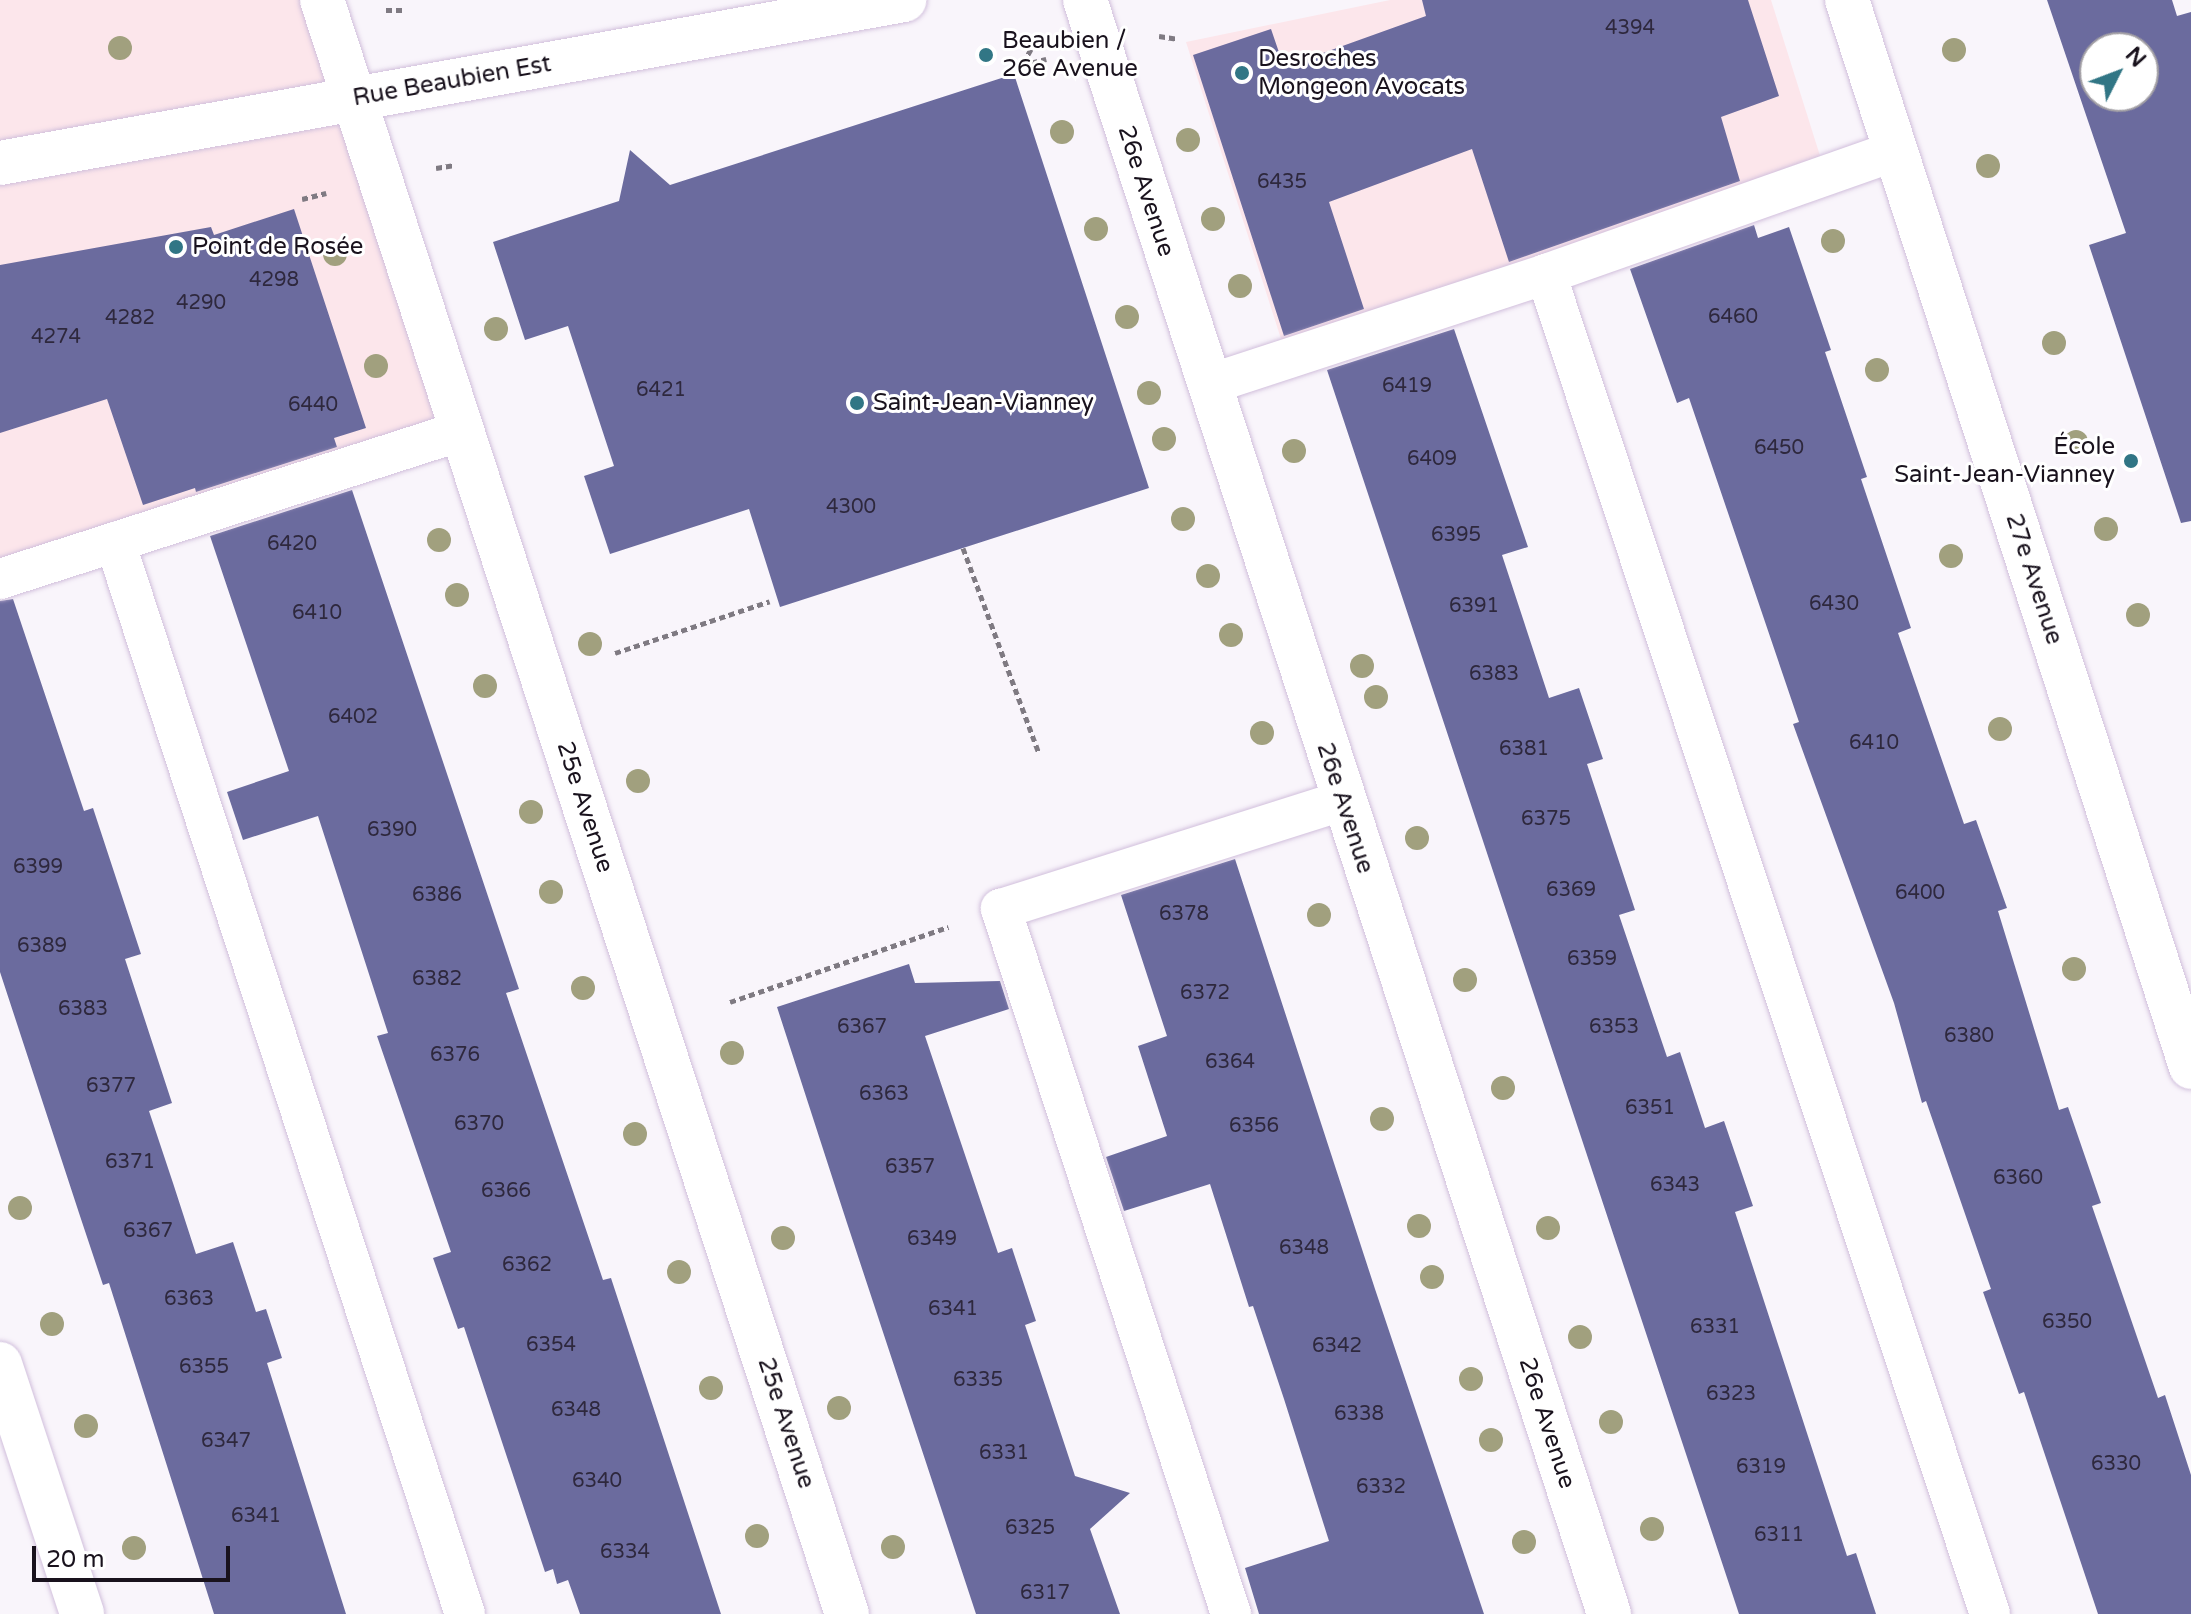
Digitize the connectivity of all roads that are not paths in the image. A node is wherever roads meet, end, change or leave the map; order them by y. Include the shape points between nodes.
1 (322, 0) edge
2 (904, 0) edge
3 (1085, 0) edge
4 (1847, 0) edge
5 (355, 99) junction
6 (1895, 151) junction
7 (0, 163) edge
8 (1546, 274) junction
9 (1210, 384) junction
10 (462, 431) junction
11 (115, 542) junction
12 (0, 579) edge
13 (1342, 801) junction
14 (2191, 1067) edge
15 (0, 1364) edge
16 (82, 1614) edge
17 (465, 1614) edge
18 (847, 1614) edge
19 (1231, 1614) edge
20 (1609, 1614) edge
21 (1990, 1614) edge

1 - 5 street, 25e Avenue
2 - 5 street, Rue Beaubien Est
3 - 9 street, 26e Avenue
4 - 6 street, 27e Avenue
5 - 7 street, Rue Beaubien Est
5 - 10 street, 25e Avenue
6 - 8 lane
6 - 14 street, 27e Avenue
8 - 9 lane
8 - 21 lane
9 - 13 street, 26e Avenue
10 - 11 lane
10 - 18 street, 25e Avenue
11 - 12 lane
11 - 17 lane
13 - 19 lane via 1001,909
13 - 20 street, 26e Avenue
15 - 16 street

